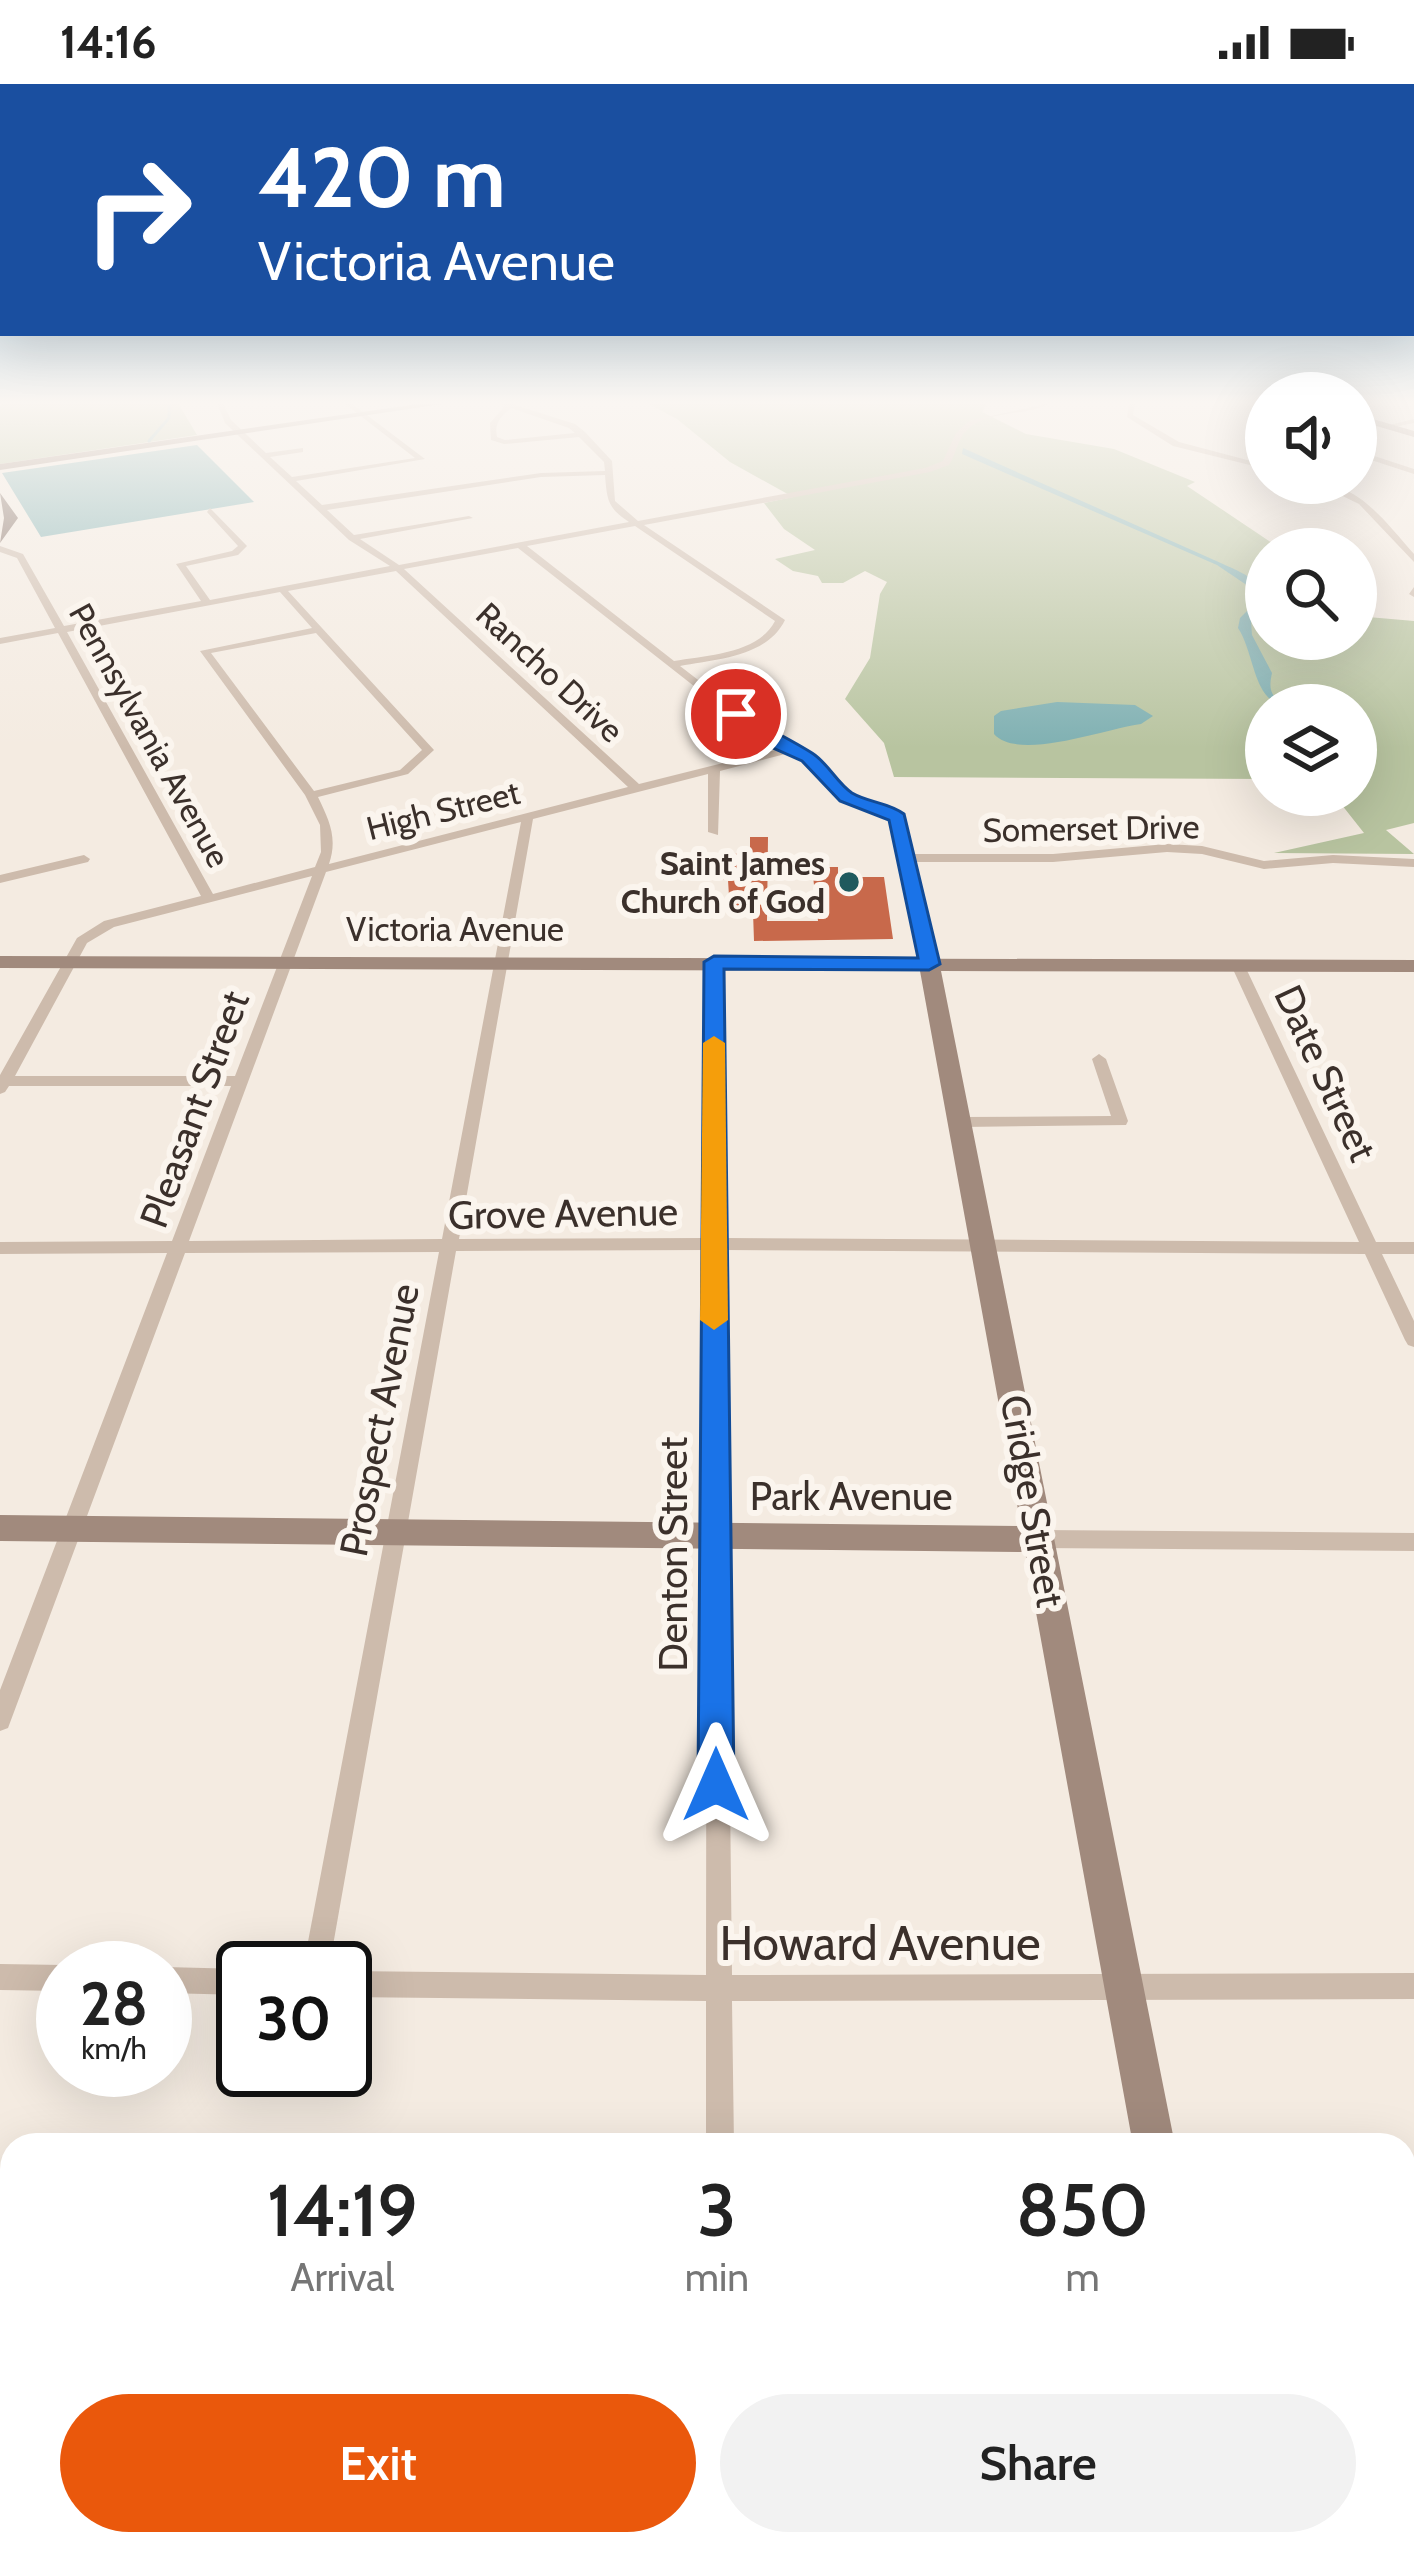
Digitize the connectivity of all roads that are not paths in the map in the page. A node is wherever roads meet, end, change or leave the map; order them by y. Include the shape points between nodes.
1 (218, 518) edge
2 (332, 518) edge
3 (467, 518) edge
4 (629, 518) edge
5 (666, 518) edge
6 (1380, 518) edge
7 (1385, 518) edge
8 (635, 524) junction
9 (352, 538) junction
10 (1407, 543) edge
11 (521, 546) junction
12 (0, 550) edge
13 (1414, 559) edge
14 (398, 568) junction
15 (283, 590) junction
16 (208, 604) junction
17 (61, 630) junction
18 (316, 630) junction
19 (0, 641) edge
20 (673, 664) junction
21 (791, 748) junction
22 (714, 767) junction
23 (635, 787) junction
24 (310, 796) junction
25 (528, 816) junction
26 (714, 832) dead end
27 (910, 858) junction
28 (84, 859) dead end
29 (1414, 862) edge
30 (322, 869) junction
31 (0, 879) edge
32 (208, 897) junction
33 (0, 962) edge
34 (72, 962) junction
35 (284, 962) junction
36 (504, 962) junction
37 (714, 962) junction
38 (929, 964) junction
39 (1238, 965) junction
40 (1414, 966) edge
41 (1099, 1059) dead end
42 (240, 1081) junction
43 (1, 1084) edge
44 (963, 1122) junction
45 (714, 1244) junction
46 (986, 1244) junction
47 (179, 1246) junction
48 (0, 1248) edge
49 (448, 1248) junction
50 (1371, 1248) junction
51 (1414, 1248) edge
52 (1414, 1340) edge
53 (0, 1528) edge
54 (72, 1530) junction
55 (393, 1535) junction
56 (715, 1538) junction
57 (1039, 1539) junction
58 (1414, 1542) edge
59 (0, 1720) edge
60 (321, 1941) edge
61 (0, 1976) edge
62 (36, 1977) edge
63 (372, 1984) edge
64 (1414, 1986) edge
65 (718, 1988) junction
66 (1124, 1989) junction
67 (720, 2133) edge
68 (1152, 2133) edge

1 - 16 street via 243,546 180,564
2 - 9 street, Rancho Drive
3 - 9 street
4 - 8 street
5 - 8 street
6 - 10 street
7 - 10 street
8 - 11 street
8 - 20 street via 780,620 770,638
9 - 14 street, Rancho Drive
10 - 13 street
11 - 14 street
11 - 20 street
12 - 17 street, Pennsylvania Avenue via 18,552
14 - 15 street
14 - 23 street, Rancho Drive
15 - 16 street
15 - 18 street
16 - 17 street
17 - 19 street
17 - 32 street, Pennsylvania Avenue
18 - 24 street, Pleasant Street via 205,651
18 - 24 street via 428,750 404,772
20 - 21 street via 768,739
21 - 22 street, High Street
21 - 27 street, Cridge Street via 847,797 894,814
22 - 23 street, High Street
22 - 26 street
23 - 25 street, High Street
24 - 30 street, Pleasant Street via 326,825
25 - 30 street, High Street
25 - 36 street, Prospect Avenue
27 - 29 street, Somerset Drive via 1167,848 1264,866
27 - 38 street, Cridge Street
28 - 31 street
30 - 32 street, High Street
30 - 35 street, Pleasant Street
32 - 34 street, High Street via 109,924 82,941
33 - 34 street, Victoria Avenue
34 - 35 street, Victoria Avenue
34 - 43 street
35 - 36 street, Victoria Avenue
35 - 42 street, Pleasant Street
36 - 37 street, Victoria Avenue
36 - 49 street, Prospect Avenue
37 - 38 street, Victoria Avenue
37 - 45 street, Denton Street
38 - 39 street, Victoria Avenue
38 - 44 street, Cridge Street
39 - 40 street, Victoria Avenue
39 - 50 street, Date Street
41 - 44 street via 1120,1121
42 - 43 street
42 - 47 street, Pleasant Street
44 - 46 street, Cridge Street
45 - 46 street, Grove Avenue
45 - 49 street, Grove Avenue
45 - 56 street, Denton Street
46 - 50 street, Grove Avenue
46 - 57 street, Cridge Street
47 - 48 street, Grove Avenue
47 - 49 street, Grove Avenue
47 - 54 street, Pleasant Street
49 - 55 street, Prospect Avenue
50 - 51 street, Grove Avenue
50 - 52 street, Date Street
53 - 54 street, Park Avenue
54 - 55 street, Park Avenue
54 - 59 street, Pleasant Street
55 - 56 street, Park Avenue
55 - 60 street, Prospect Avenue
56 - 57 street, Park Avenue
56 - 65 street, Denton Street
57 - 58 street, Park Avenue
57 - 66 street, Cridge Street
61 - 62 street
63 - 65 street, Howard Avenue
64 - 66 street, Howard Avenue
65 - 66 street, Howard Avenue
65 - 67 street, Denton Street
66 - 68 street, Cridge Street

